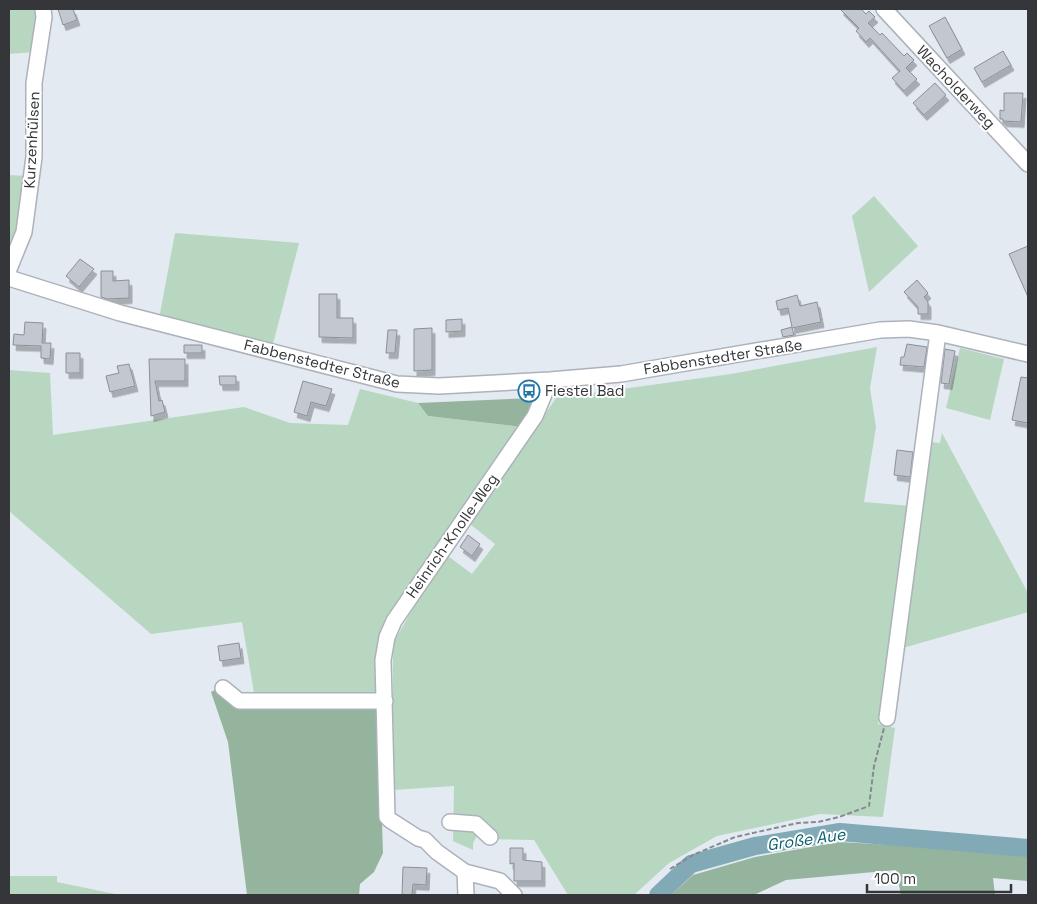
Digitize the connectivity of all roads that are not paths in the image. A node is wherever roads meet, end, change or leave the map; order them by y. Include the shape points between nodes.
1 (43, 9) edge
2 (884, 9) edge
3 (1028, 164) edge
4 (9, 269) edge
5 (9, 278) edge
6 (938, 333) junction
7 (1028, 354) edge
8 (550, 380) junction
9 (224, 688) dead end
10 (385, 701) junction
11 (887, 718) road end
12 (450, 822) dead end
13 (490, 837) dead end
14 (465, 872) junction
15 (466, 895) edge
16 (514, 895) edge

1 - 4 street, Kurzenhülsen via 34,83 34,157 24,232
2 - 3 street, Wacholderweg
5 - 8 street, Fabbenstedter Straße via 120,313 397,384 439,386
6 - 7 street, Fabbenstedter Straße
6 - 8 street, Fabbenstedter Straße via 880,330 621,374
6 - 11 street
8 - 10 street, Heinrich-Knolle-Weg via 535,416 394,621 383,660
9 - 10 street via 239,701
10 - 14 street, Heinrich-Knolle-Weg via 387,817 425,840
12 - 13 street via 476,824
14 - 15 street
14 - 16 street via 500,881

